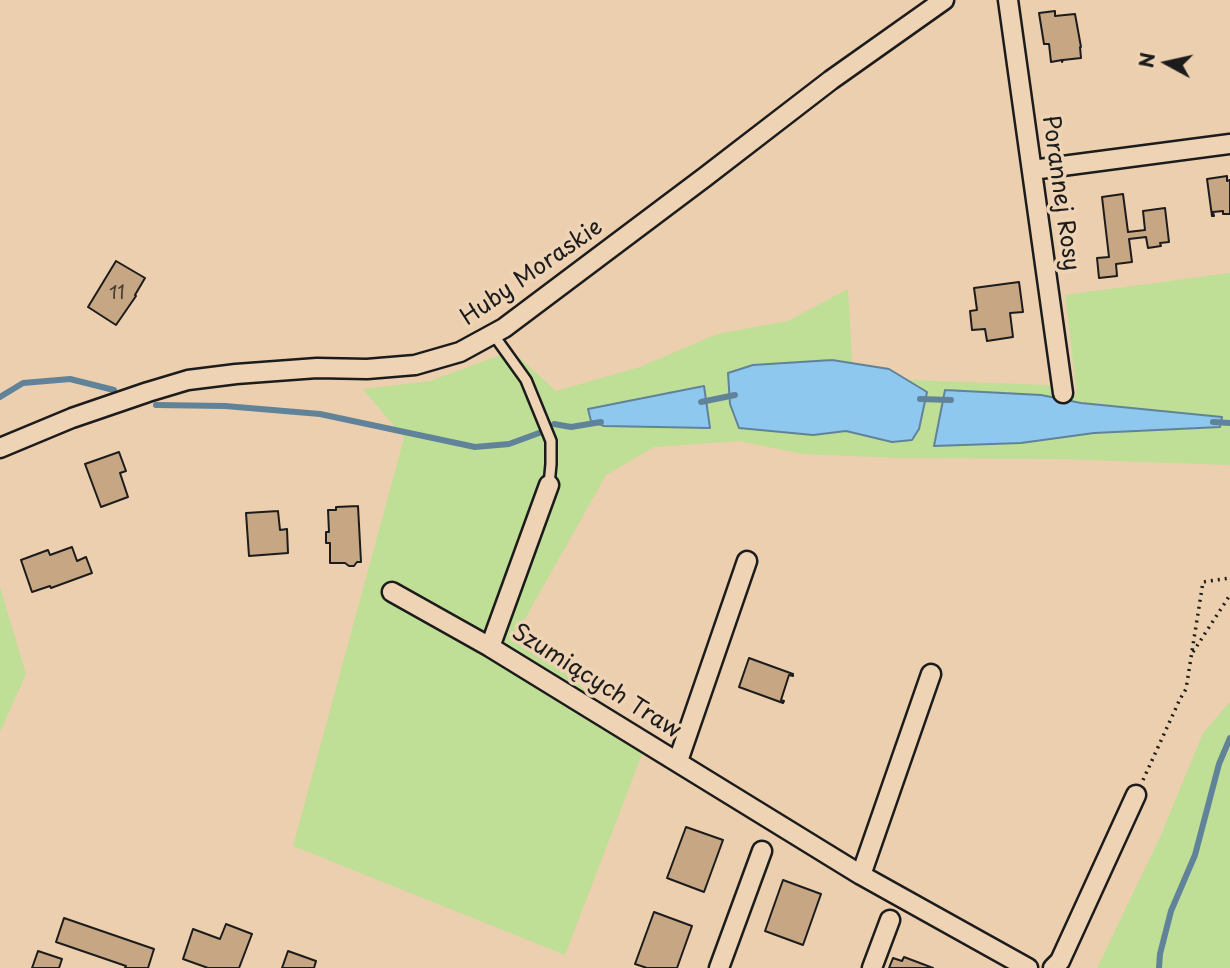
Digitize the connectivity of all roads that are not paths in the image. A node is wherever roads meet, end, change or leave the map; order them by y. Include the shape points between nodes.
1 (944, 0) edge
2 (1008, 0) edge
3 (1230, 144) edge
4 (1032, 170) junction
5 (494, 334) junction
6 (1063, 393) dead end
7 (0, 449) edge
8 (549, 485) joint
9 (747, 561) dead end
10 (392, 592) dead end
11 (490, 648) junction
12 (931, 674) dead end
13 (678, 761) junction
14 (1136, 794) road end
15 (762, 851) dead end
16 (861, 875) junction
17 (890, 919) dead end
18 (719, 968) edge
19 (872, 968) edge
20 (1028, 968) edge
21 (1053, 968) edge

1 - 5 street, Huby Moraskie
2 - 4 street, Porannej Rosy
3 - 4 street
4 - 6 street, Porannej Rosy
5 - 7 street, Huby Moraskie via 460,352 415,365 188,380 72,418
5 - 8 lane via 526,380 551,440
8 - 11 street, Szumiących Traw
9 - 13 street, Szumiących Traw
10 - 11 street
11 - 13 street, Szumiących Traw
12 - 16 street
13 - 16 street, Szumiących Traw
14 - 21 street
15 - 18 street
16 - 20 street, Szumiących Traw
17 - 19 street

